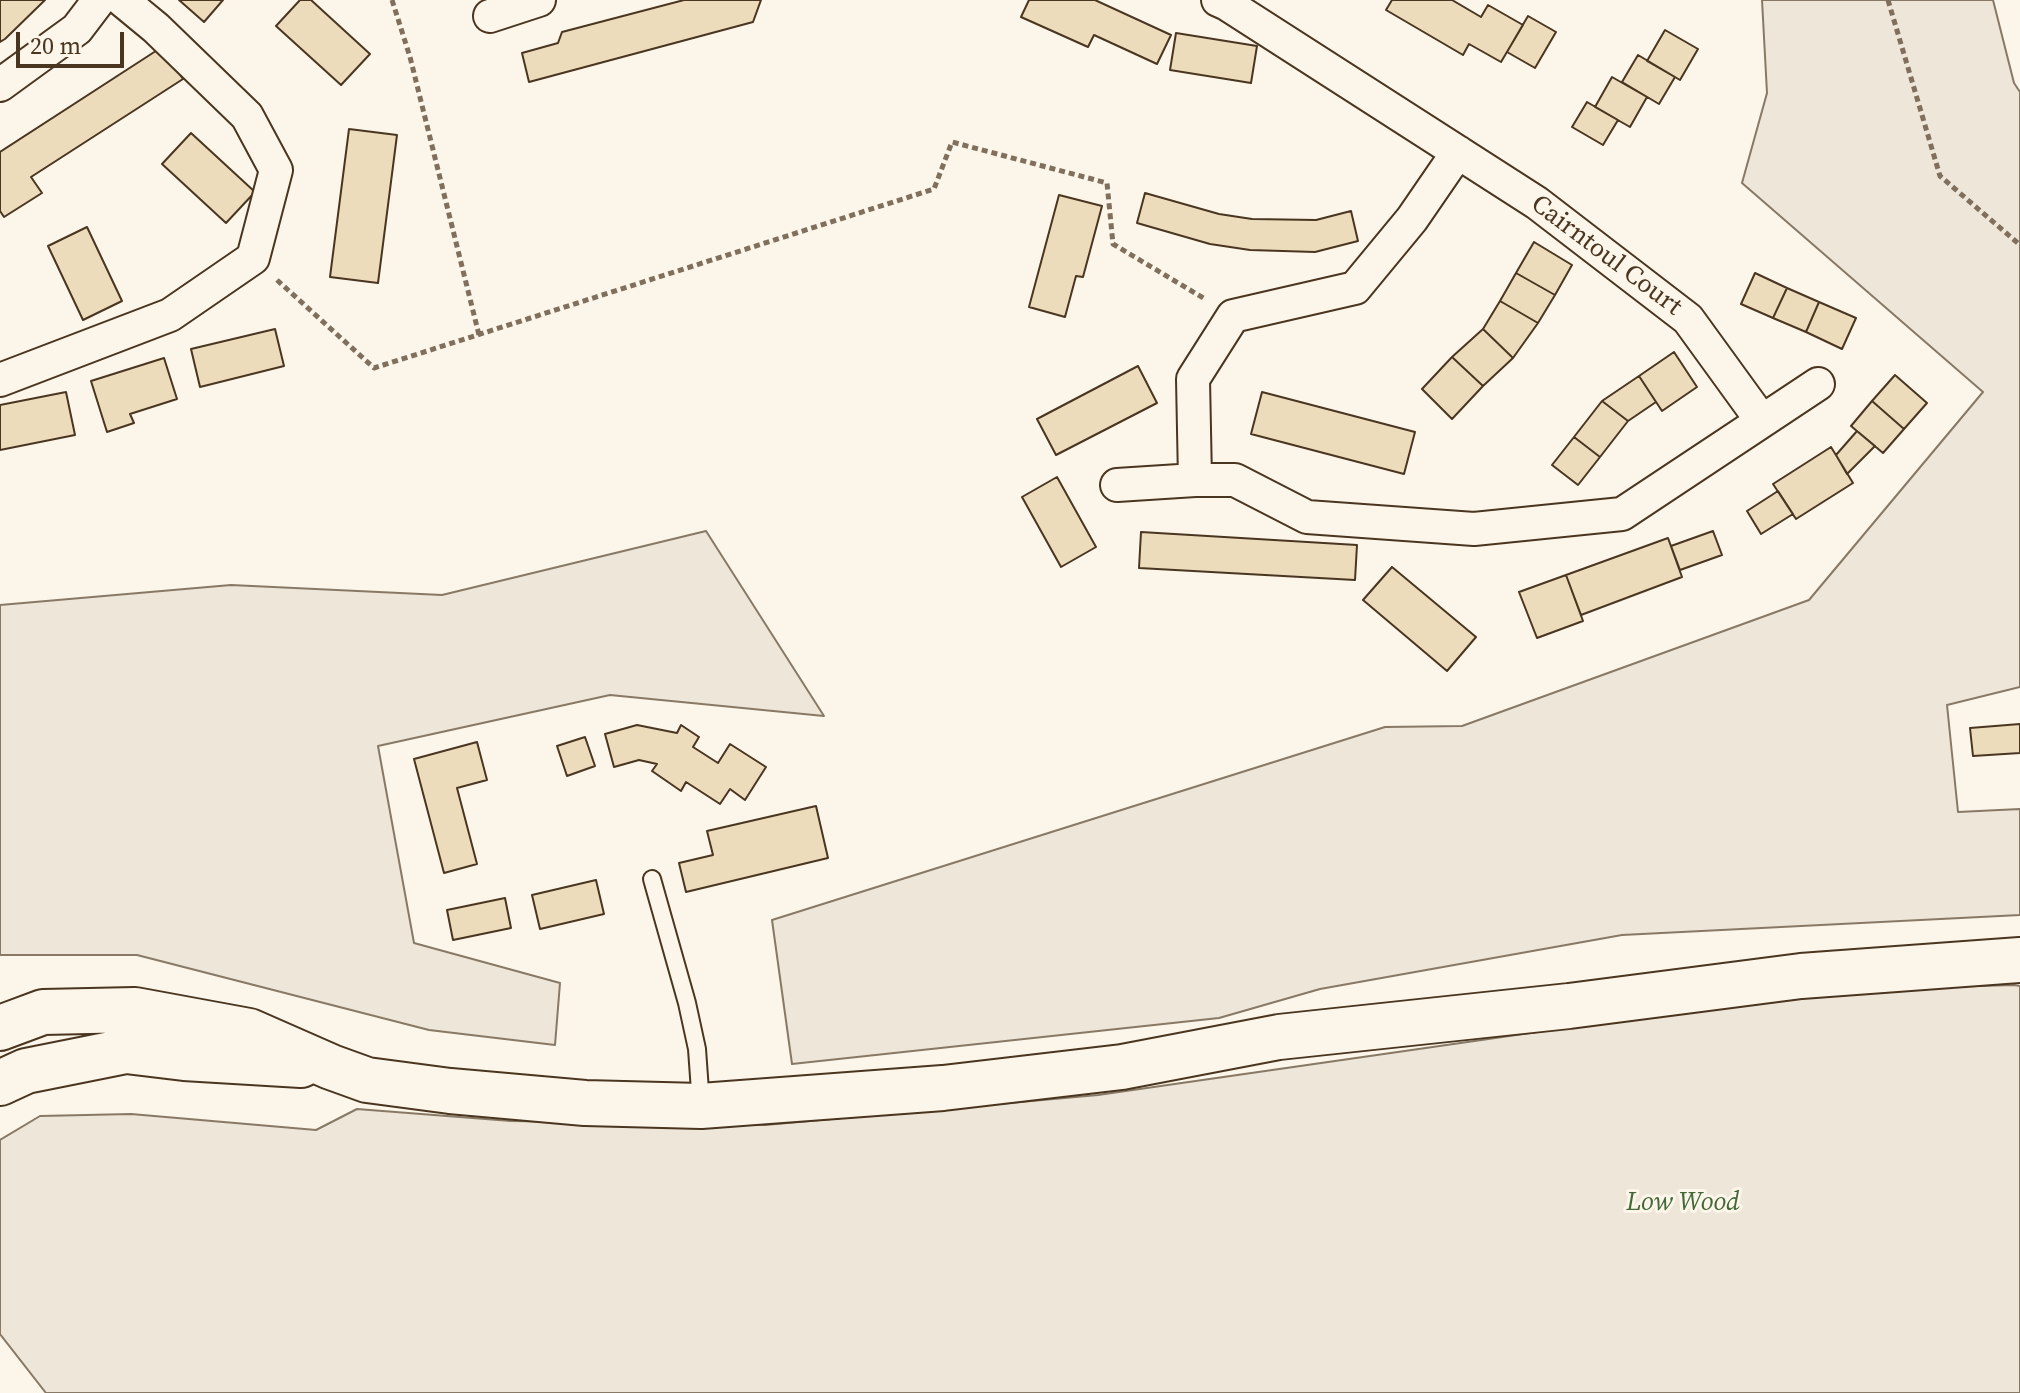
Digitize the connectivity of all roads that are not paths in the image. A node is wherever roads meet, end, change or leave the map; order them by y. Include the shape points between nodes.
1 (99, 0) edge
2 (122, 0) edge
3 (539, 0) edge
4 (1218, 0) edge
5 (490, 16) dead end
6 (0, 85) edge
7 (1458, 152) junction
8 (0, 380) edge
9 (1818, 384) dead end
10 (1762, 421) junction
11 (1195, 480) junction
12 (1117, 485) dead end
13 (652, 879) dead end
14 (2020, 960) edge
15 (0, 1028) edge
16 (331, 1067) junction
17 (0, 1083) edge
18 (701, 1106) junction

1 - 6 street via 77,29
2 - 8 street via 247,116 276,170 253,258 170,315
3 - 5 street
4 - 7 street, Cairntoul Court
7 - 10 street, Cairntoul Court via 1537,203 1688,319
7 - 11 street via 1355,288 1233,316 1193,379
9 - 10 street
10 - 11 street via 1622,514 1607,516 1474,529 1307,517 1235,480
11 - 12 street
13 - 18 lane via 697,1049
14 - 18 main road via 1801,976 1279,1037 1122,1067 943,1088
15 - 16 main road via 43,1012 135,1010 249,1031
16 - 17 main road via 126,1051 26,1071
16 - 18 main road via 367,1080 450,1091

